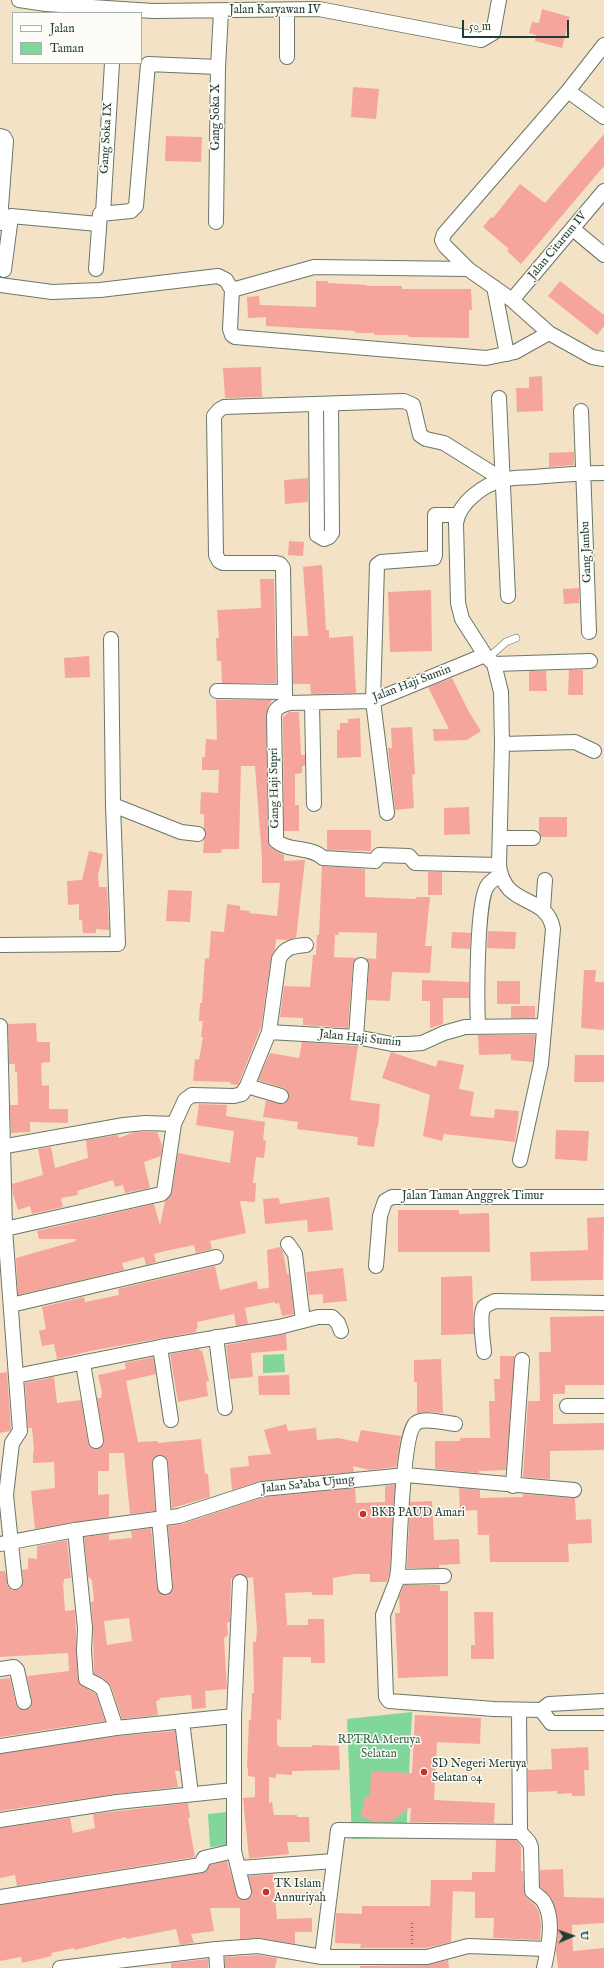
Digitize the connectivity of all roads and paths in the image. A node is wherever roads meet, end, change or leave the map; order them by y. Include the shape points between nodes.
1 (19, 0) edge
2 (500, 0) edge
3 (46, 2) edge
4 (154, 5) edge
5 (318, 5) edge
6 (287, 10) junction
7 (118, 11) edge
8 (221, 12) junction
9 (604, 44) edge
10 (287, 57) dead end
11 (112, 64) edge
12 (218, 67) junction
13 (570, 93) junction
14 (604, 117) edge
15 (0, 136) edge
16 (604, 191) edge
17 (101, 218) junction
18 (216, 222) dead end
19 (10, 224) junction
20 (573, 229) junction
21 (604, 255) edge
22 (96, 269) dead end
23 (468, 269) junction
24 (4, 270) dead end
25 (0, 285) edge
26 (494, 287) junction
27 (232, 290) junction
28 (512, 300) junction
29 (549, 333) junction
30 (507, 354) junction
31 (604, 359) edge
32 (499, 398) dead end
33 (316, 405) junction
34 (332, 405) junction
35 (581, 411) dead end
36 (584, 473) junction
37 (604, 473) edge
38 (503, 480) junction
39 (458, 515) junction
40 (508, 596) dead end
41 (589, 632) dead end
42 (516, 638) dead end
43 (111, 639) dead end
44 (489, 659) junction
45 (590, 661) dead end
46 (217, 690) dead end
47 (287, 698) junction
48 (373, 701) junction
49 (312, 704) junction
50 (502, 744) junction
51 (594, 751) dead end
52 (314, 804) dead end
53 (113, 806) junction
54 (387, 813) dead end
55 (198, 834) dead end
56 (501, 838) junction
57 (533, 838) dead end
58 (499, 870) junction
59 (545, 880) dead end
60 (542, 909) junction
61 (0, 945) edge
62 (306, 945) dead end
63 (362, 966) dead end
64 (0, 1026) edge
65 (478, 1026) junction
66 (544, 1026) junction
67 (269, 1032) junction
68 (356, 1037) junction
69 (247, 1086) junction
70 (281, 1096) dead end
71 (174, 1124) junction
72 (2, 1147) edge
73 (520, 1160) dead end
74 (604, 1197) edge
75 (5, 1229) junction
76 (288, 1244) dead end
77 (216, 1257) dead end
78 (376, 1266) dead end
79 (604, 1302) edge
80 (11, 1305) junction
81 (304, 1321) junction
82 (342, 1331) dead end
83 (216, 1337) junction
84 (160, 1347) junction
85 (484, 1352) dead end
86 (522, 1360) dead end
87 (83, 1363) junction
88 (16, 1376) junction
89 (568, 1406) dead end
90 (604, 1406) edge
91 (225, 1408) dead end
92 (171, 1420) dead end
93 (456, 1424) dead end
94 (96, 1440) dead end
95 (6, 1444) edge
96 (160, 1463) dead end
97 (404, 1476) junction
98 (513, 1486) junction
99 (574, 1490) dead end
100 (161, 1518) junction
101 (75, 1530) junction
102 (5, 1543) edge
103 (444, 1576) dead end
104 (397, 1577) junction
105 (14, 1582) dead end
106 (240, 1582) dead end
107 (165, 1587) dead end
108 (0, 1669) edge
109 (604, 1701) edge
110 (24, 1702) dead end
111 (519, 1710) junction
112 (541, 1710) junction
113 (234, 1716) junction
114 (182, 1721) junction
115 (604, 1723) edge
116 (116, 1728) junction
117 (0, 1746) edge
118 (234, 1790) junction
119 (192, 1794) junction
120 (0, 1820) edge
121 (520, 1832) junction
122 (234, 1851) junction
123 (334, 1861) junction
124 (240, 1868) junction
125 (244, 1892) dead end
126 (0, 1897) edge
127 (412, 1923) dead end
128 (216, 1949) junction
129 (547, 1949) junction
130 (322, 1957) junction
131 (412, 1963) edge
132 (60, 1968) edge
133 (217, 1968) edge
134 (544, 1968) edge

1 - 3 street, Jalan Karyawan IV
2 - 5 street, Jalan Karyawan IV via 493,33 481,40
3 - 7 street, Jalan Karyawan IV
4 - 7 street, Jalan Karyawan IV
4 - 8 street, Jalan Karyawan IV
5 - 6 street, Jalan Karyawan IV
6 - 8 street, Jalan Karyawan IV
6 - 10 street
8 - 12 street, Gang Soka X
9 - 13 street
11 - 17 street, Gang Soka IX
12 - 17 street via 148,64 136,206 131,211
12 - 18 street, Gang Soka X
13 - 14 street
13 - 23 street via 444,234 442,240 445,246
15 - 19 street via 6,141 2,223
16 - 20 street, Jalan Citarum IV
17 - 19 street via 11,216
17 - 22 street, Gang Soka IX
19 - 24 street
20 - 21 street
20 - 28 street, Jalan Citarum IV
23 - 26 street
23 - 27 street via 314,267
25 - 27 street via 52,292 100,290 218,276 226,280
26 - 28 street
26 - 30 street
27 - 30 street via 230,329 235,337 486,358
28 - 29 street
29 - 30 street via 530,346
29 - 31 street via 592,357
32 - 38 street
33 - 34 street
33 - 34 street via 318,535 324,539 332,532
33 - 47 street via 224,407 214,416 216,555 223,563 276,563 283,568
34 - 38 street via 409,402 414,405 420,435 444,443
35 - 36 street, Gang Jambu
36 - 37 street
36 - 38 street
36 - 41 street, Gang Jambu
38 - 39 street via 475,495
38 - 40 street
39 - 44 street via 458,603 462,619
39 - 48 street via 435,515 434,558 381,562 377,565
42 - 44 lane via 506,642
43 - 53 street
44 - 45 street
44 - 48 street, Jalan Haji Sumin
44 - 50 street via 501,692
46 - 47 street, Jalan Haji Sumin
47 - 49 street, Jalan Haji Sumin
47 - 58 street, Gang Haji Supri via 275,710 274,716 276,841 281,845 316,853 323,858 375,861 379,855 409,856 415,863
48 - 49 street, Jalan Haji Sumin
48 - 54 street
49 - 52 street
50 - 51 street via 575,742
50 - 56 street
53 - 55 street via 181,832
53 - 61 street via 118,944
56 - 57 street
56 - 58 street
58 - 60 street via 505,885 511,891
58 - 65 street via 487,885 479,915 476,994
59 - 60 street
60 - 66 street via 547,913 553,929
62 - 67 street via 285,950 279,959
63 - 68 street
64 - 72 street
65 - 66 street, Jalan Haji Sumin
65 - 68 street, Jalan Haji Sumin via 444,1033 422,1043 392,1044
66 - 73 street via 541,1064
67 - 68 street, Jalan Haji Sumin
67 - 69 street
69 - 70 street
69 - 71 street via 242,1094 234,1096 188,1097
71 - 72 street via 124,1125
71 - 75 street via 164,1191 161,1194
72 - 75 street
74 - 78 street, Jalan Taman Anggrek Timur via 392,1197 385,1201 380,1216
75 - 80 street
76 - 81 street via 295,1254
77 - 80 street
79 - 85 street via 489,1303 482,1312
80 - 88 street
81 - 82 street via 327,1316 336,1321
81 - 83 street
83 - 84 street
83 - 91 street
84 - 87 street
84 - 92 street
86 - 98 street
87 - 88 street
87 - 94 street
88 - 95 street via 20,1431
89 - 90 street
93 - 97 street via 425,1421 413,1426
95 - 102 street
96 - 100 street
97 - 98 street, Jalan Sa'aba Ujung
97 - 100 street, Jalan Sa'aba Ujung via 262,1489 179,1516
97 - 104 street
98 - 99 street, Jalan Sa'aba Ujung
100 - 101 street, Jalan Sa'aba Ujung
100 - 107 street
101 - 102 street, Jalan Sa'aba Ujung
101 - 116 street via 85,1628 86,1679 103,1689
102 - 105 street
103 - 104 street
104 - 111 street via 383,1615 386,1697 389,1702
106 - 113 street
108 - 110 street via 11,1667 17,1670
109 - 112 street via 549,1704
111 - 112 street
111 - 121 street
112 - 115 street via 551,1723
113 - 114 street
113 - 118 street
114 - 116 street
114 - 119 street
116 - 117 street
118 - 119 street
118 - 122 street
119 - 120 street via 117,1802
121 - 123 street via 338,1830
121 - 129 street via 531,1846 532,1891 543,1900 548,1910
122 - 124 street
122 - 126 street via 204,1858 201,1865
123 - 124 street
123 - 130 street
124 - 125 street
127 - 131 path
128 - 130 street via 258,1946
128 - 132 street
128 - 133 street
129 - 131 street via 468,1946
129 - 134 street
130 - 131 street

